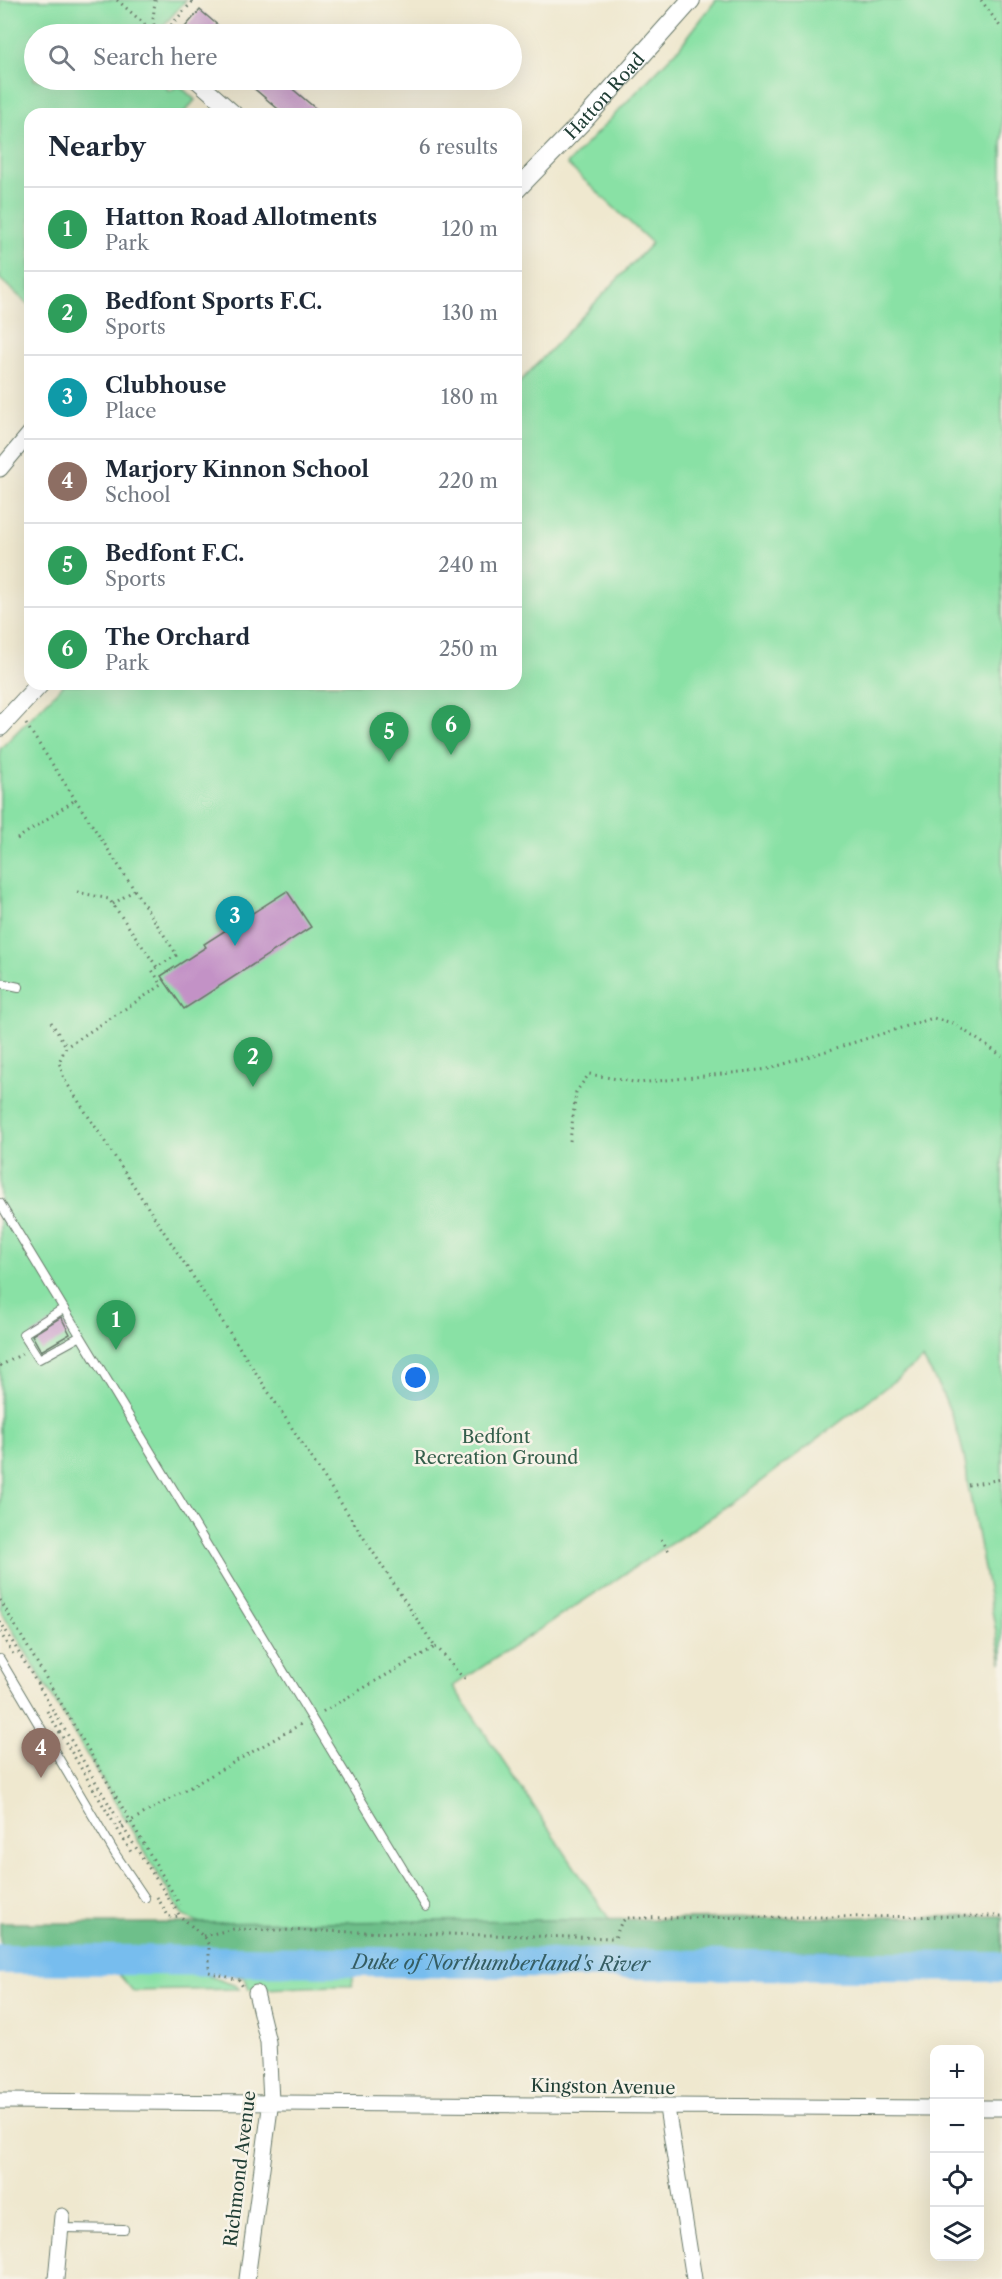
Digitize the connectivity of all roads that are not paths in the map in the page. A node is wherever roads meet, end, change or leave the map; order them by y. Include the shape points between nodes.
1 (691, 0) edge
2 (207, 90) edge
3 (228, 108) edge
4 (522, 184) edge
5 (24, 440) edge
6 (0, 469) edge
7 (34, 690) edge
8 (0, 727) edge
9 (0, 983) edge
10 (19, 987) dead end
11 (0, 1203) edge
12 (63, 1309) junction
13 (79, 1337) junction
14 (0, 1659) edge
15 (145, 1898) dead end
16 (426, 1907) dead end
17 (256, 1993) road end
18 (0, 2101) edge
19 (271, 2101) junction
20 (667, 2108) junction
21 (930, 2108) edge
22 (984, 2108) edge
23 (1002, 2109) edge
24 (62, 2222) joint
25 (124, 2229) dead end
26 (56, 2279) edge
27 (247, 2279) edge
28 (694, 2279) edge

1 - 4 street, Hatton Road
2 - 3 street
5 - 6 street
7 - 8 street
9 - 10 lane
11 - 12 lane
12 - 13 lane
12 - 13 lane via 23,1334 39,1359
13 - 16 lane
14 - 15 lane
17 - 19 street, Richmond Avenue via 268,2042
18 - 19 street, Kingston Avenue
19 - 20 street, Kingston Avenue
19 - 27 street, Richmond Avenue
20 - 21 street, Kingston Avenue
20 - 28 street
22 - 23 street
24 - 25 lane
24 - 26 street

